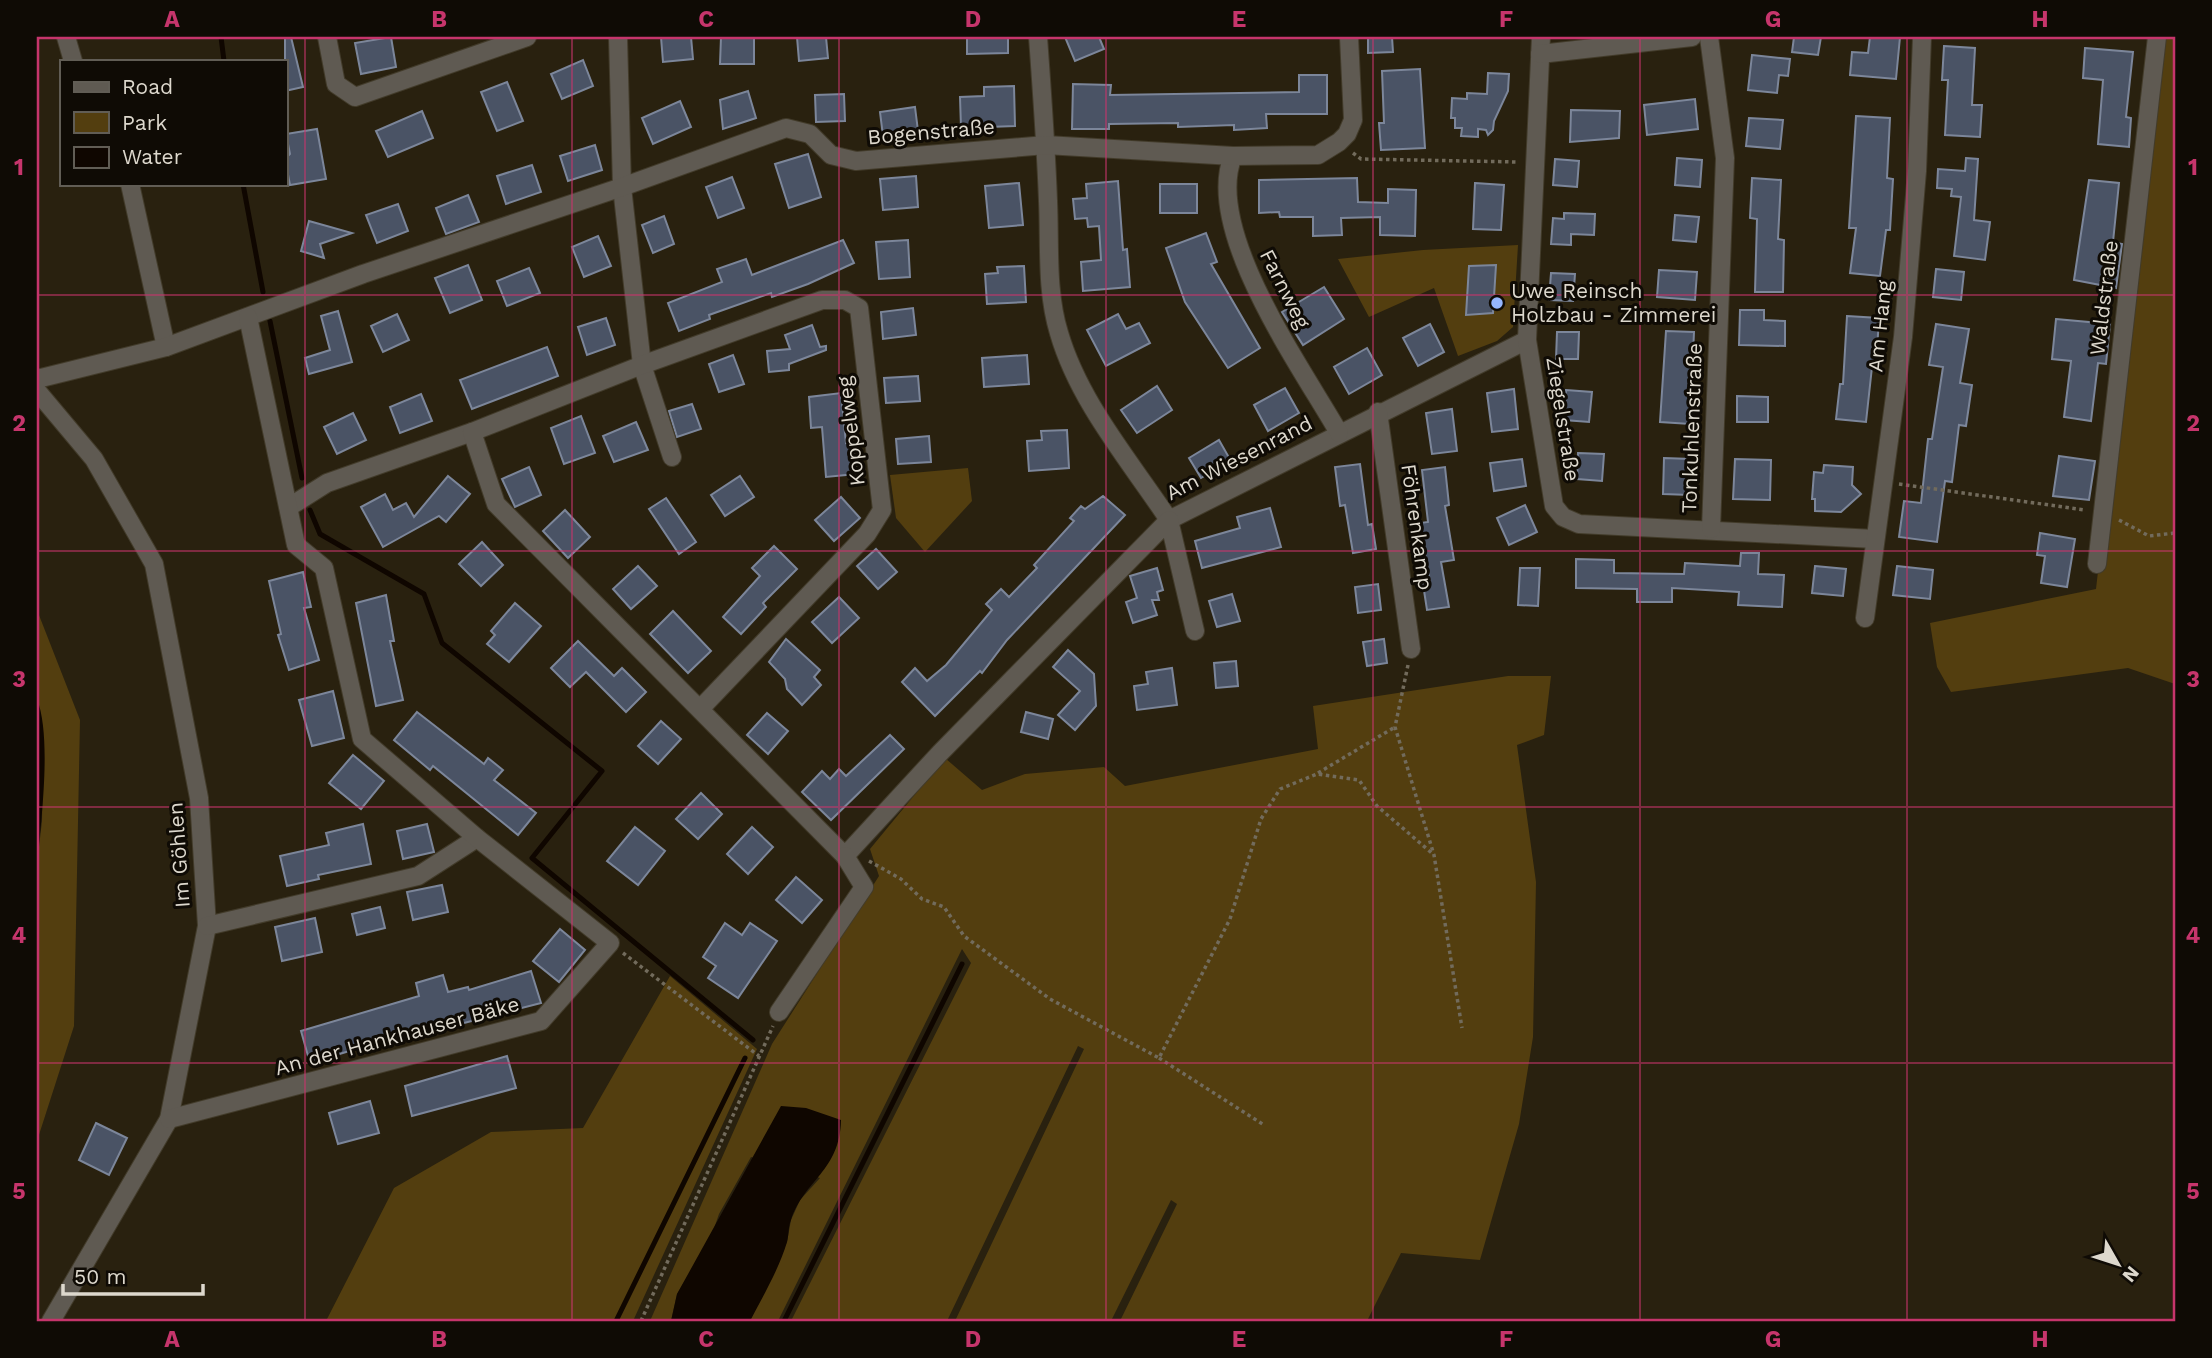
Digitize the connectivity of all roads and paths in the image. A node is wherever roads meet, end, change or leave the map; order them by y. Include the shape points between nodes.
1 (66, 37) edge
2 (327, 37) edge
3 (527, 37) edge
4 (618, 37) edge
5 (1038, 37) edge
6 (1349, 37) edge
7 (1692, 37) edge
8 (1709, 37) edge
9 (1922, 37) edge
10 (2157, 37) edge
11 (503, 41) edge
12 (1540, 45) edge
13 (73, 60) edge
14 (1339, 142) junction
15 (1046, 145) junction
16 (1233, 156) junction
17 (1534, 162) junction
18 (130, 186) edge
19 (622, 187) junction
20 (248, 317) junction
21 (1527, 340) junction
22 (166, 346) junction
23 (642, 365) junction
24 (37, 379) edge
25 (37, 391) edge
26 (1378, 412) junction
27 (472, 432) junction
28 (1339, 433) junction
29 (672, 457) dead end
30 (1883, 481) junction
31 (289, 507) junction
32 (2103, 512) junction
33 (1169, 520) junction
34 (1710, 529) junction
35 (2175, 533) edge
36 (1875, 540) junction
37 (2097, 564) dead end
38 (1865, 618) dead end
39 (1195, 631) dead end
40 (1411, 649) joint
41 (700, 709) junction
42 (1395, 727) junction
43 (1317, 774) junction
44 (477, 838) junction
45 (1434, 855) junction
46 (850, 862) junction
47 (207, 926) junction
48 (610, 943) junction
49 (779, 1012) joint
50 (1462, 1028) dead end
51 (760, 1057) junction
52 (1159, 1058) junction
53 (169, 1119) junction
54 (1264, 1125) dead end
55 (51, 1321) edge
56 (641, 1321) edge

1 - 13 street
2 - 11 street via 337,84 355,97
3 - 11 street
4 - 19 street
5 - 15 street, Am Wiesenrand
6 - 14 street via 1353,120
7 - 12 street
8 - 34 street, Tonkuhlenstraße via 1725,158
9 - 30 street, Am Hang via 1903,337
10 - 32 street, Waldstraße
12 - 17 street, Ziegelstraße
14 - 16 street, Bogenstraße via 1318,155
14 - 17 path via 1361,159
15 - 16 street, Bogenstraße
15 - 19 street, Bogenstraße via 856,161 831,155 810,134 786,128
15 - 33 street, Am Wiesenrand via 1051,290 1059,333 1098,416
16 - 28 street, Farnweg via 1226,173 1243,261
17 - 21 street, Ziegelstraße
18 - 22 street
19 - 20 street, Bogenstraße
19 - 23 street
20 - 22 street, Bogenstraße
20 - 31 street
21 - 26 street, Am Wiesenrand
21 - 34 street, Ziegelstraße via 1553,506 1563,517 1579,524
22 - 24 street, Bogenstraße
23 - 27 street, Koppelweg
23 - 29 street
23 - 41 street, Koppelweg via 822,300 845,300 859,308 882,510 867,534
25 - 47 street, Im Göhlen via 94,459 154,564 199,797
26 - 28 street, Am Wiesenrand
26 - 40 street, Föhrenkamp
27 - 31 street, Koppelweg via 327,483
27 - 41 street via 496,505
28 - 33 street, Am Wiesenrand
30 - 32 path
30 - 36 street, Am Hang
31 - 44 street via 296,545 324,568 362,739
32 - 35 path via 2150,536
32 - 37 street, Waldstraße
33 - 39 street
33 - 46 street via 959,734
34 - 36 street, Ziegelstraße
36 - 38 street, Am Hang
40 - 42 path
41 - 46 street
42 - 43 path
42 - 45 path
43 - 45 path via 1359,780 1377,806
43 - 52 path via 1280,789 1261,819 1230,919
44 - 47 street via 418,876
44 - 48 street
45 - 50 path
46 - 49 street via 864,887
46 - 52 path via 869,861 901,879 922,899 944,907 964,936 1050,999
47 - 53 street, Im Göhlen
48 - 51 path
48 - 53 street, An der Hankhauser Bäke via 541,1021
49 - 51 path
51 - 56 path
52 - 54 path
53 - 55 street, Im Göhlen

